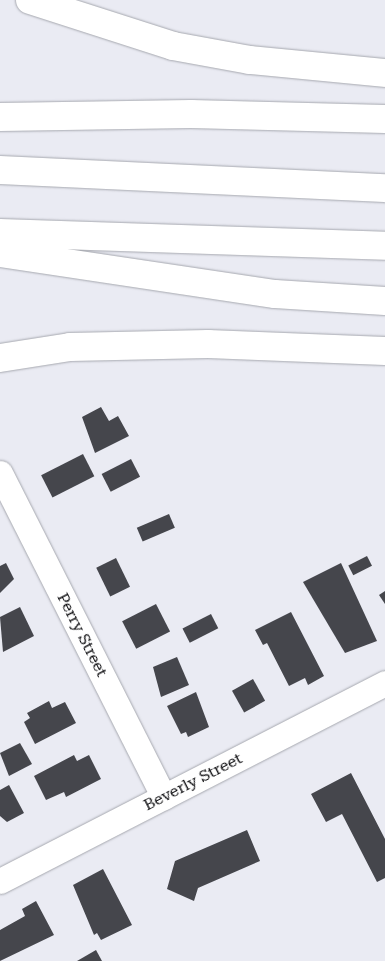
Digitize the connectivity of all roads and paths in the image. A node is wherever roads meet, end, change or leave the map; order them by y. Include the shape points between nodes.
1 (30, 0) edge
2 (385, 74) edge
3 (0, 117) edge
4 (385, 119) edge
5 (0, 170) edge
6 (385, 188) edge
7 (0, 233) edge
8 (385, 246) edge
9 (0, 253) edge
10 (385, 301) edge
11 (385, 352) edge
12 (0, 358) edge
13 (0, 473) edge
14 (385, 683) edge
15 (164, 797) junction
16 (0, 881) edge

1 - 2 highway via 173,46 250,60
3 - 4 highway via 191,114
5 - 6 highway
7 - 8 highway
9 - 10 highway via 275,294
11 - 12 highway via 208,344 70,347
13 - 15 street, Perry Street
14 - 15 street, Beverly Street
15 - 16 street, Beverly Street

